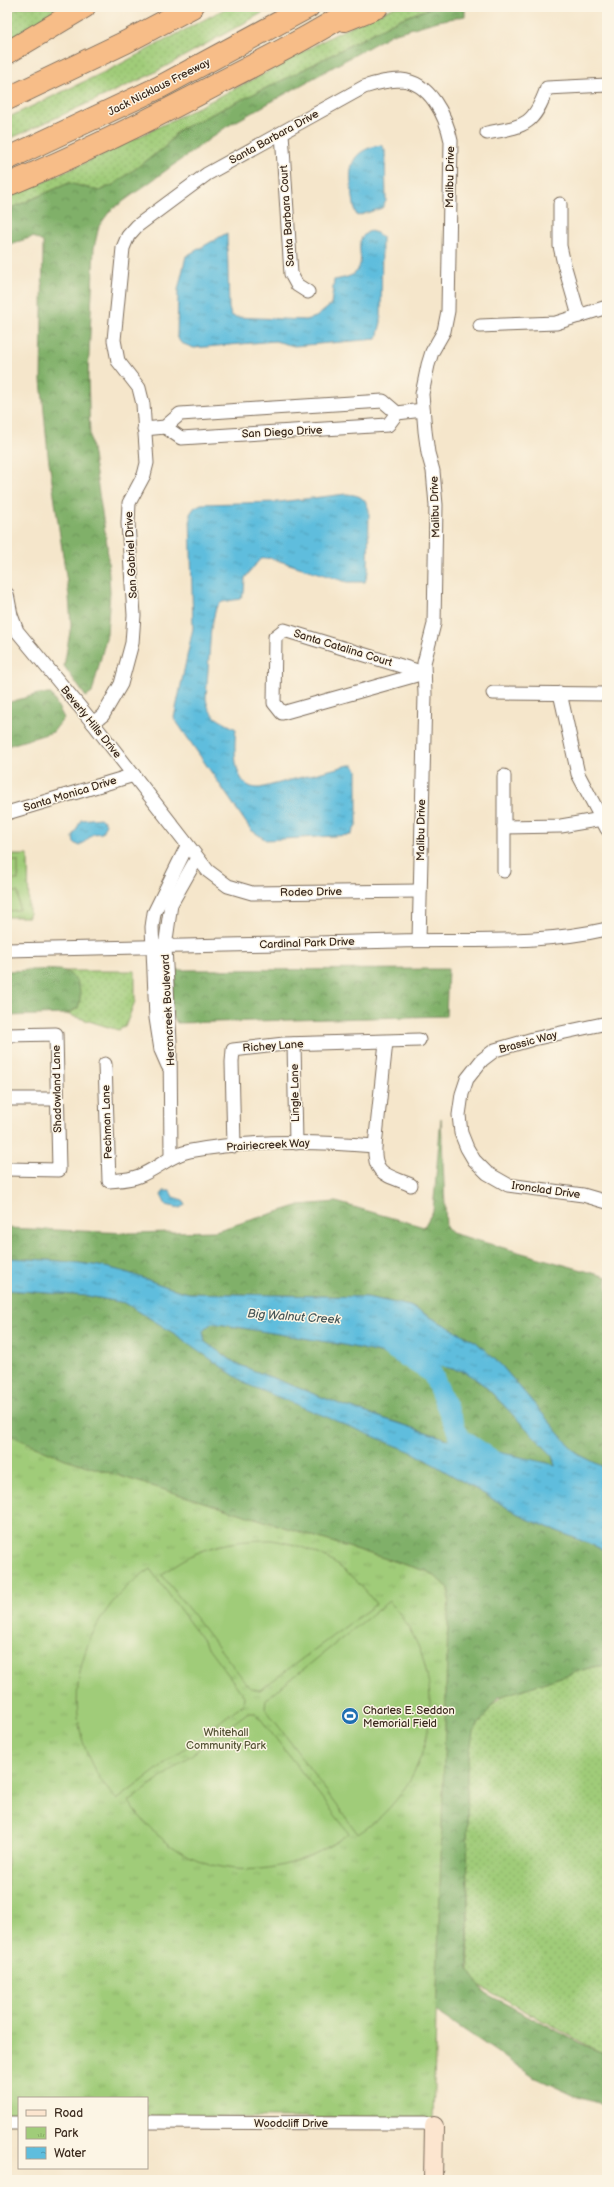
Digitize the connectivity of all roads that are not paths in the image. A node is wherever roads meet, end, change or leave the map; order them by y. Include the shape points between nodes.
1 (84, 7) edge
2 (161, 7) edge
3 (192, 7) edge
4 (308, 7) edge
5 (357, 7) edge
6 (377, 7) edge
7 (322, 29) junction
8 (7, 54) edge
9 (607, 85) edge
10 (422, 87) joint
11 (27, 90) junction
12 (7, 99) edge
13 (282, 133) junction
14 (487, 133) dead end
15 (7, 159) edge
16 (7, 185) edge
17 (560, 204) dead end
18 (137, 226) joint
19 (308, 292) dead end
20 (607, 307) edge
21 (579, 316) junction
22 (480, 326) dead end
23 (423, 410) junction
24 (397, 413) junction
25 (165, 427) junction
26 (144, 429) junction
27 (7, 594) edge
28 (12, 633) edge
29 (424, 674) junction
30 (494, 693) dead end
31 (560, 693) junction
32 (607, 694) edge
33 (93, 723) junction
34 (134, 775) junction
35 (504, 776) dead end
36 (7, 813) edge
37 (604, 824) edge
38 (504, 827) junction
39 (186, 846) junction
40 (197, 858) junction
41 (208, 871) joint
42 (504, 871) dead end
43 (420, 891) junction
44 (607, 929) edge
45 (419, 940) junction
46 (159, 947) junction
47 (7, 950) edge
48 (607, 1023) edge
49 (7, 1036) edge
50 (419, 1040) dead end
51 (386, 1042) junction
52 (294, 1044) junction
53 (105, 1064) dead end
54 (7, 1099) edge
55 (56, 1099) junction
56 (461, 1133) joint
57 (296, 1143) junction
58 (234, 1146) junction
59 (375, 1146) junction
60 (171, 1156) junction
61 (7, 1169) edge
62 (109, 1181) joint
63 (411, 1185) dead end
64 (607, 1202) edge
65 (148, 2122) edge
66 (7, 2123) edge
67 (18, 2123) edge
68 (434, 2126) joint
69 (433, 2180) edge

1 - 8 highway
2 - 11 highway
3 - 11 highway
4 - 15 highway, Jack Nicklaus Freeway via 160,87
5 - 7 highway
6 - 7 highway
7 - 16 highway via 110,139
9 - 14 street via 547,88 533,117 521,127
10 - 13 street, Santa Barbara Drive via 400,80 364,87
10 - 23 street, Malibu Drive via 441,111 448,125 451,141 448,311 444,331 428,365 422,394
11 - 12 highway
13 - 18 street, Santa Barbara Drive via 207,174
13 - 19 street, Santa Barbara Court via 291,274 297,285
17 - 21 street via 560,246
18 - 26 street, San Gabriel Drive via 128,236 123,248 114,340 118,361 139,388
20 - 21 street
21 - 22 street via 556,323
23 - 24 street
23 - 29 street, Malibu Drive via 436,505 434,624 424,663
24 - 25 street via 383,401 360,402 180,414
24 - 25 street, San Diego Drive via 388,426 181,438
25 - 26 street
26 - 33 street, San Gabriel Drive via 147,463 144,475 129,503 134,616 132,643 121,684 103,715
27 - 28 street, Beverly Hills Drive
28 - 33 street, Beverly Hills Drive
29 - 29 street, Santa Catalina Court via 282,713 274,703 275,637 284,630
29 - 43 street, Malibu Drive
30 - 31 street
31 - 32 street
31 - 37 street via 578,774
33 - 34 street, Beverly Hills Drive
34 - 36 street, Santa Monica Drive
34 - 39 street, Beverly Hills Drive
35 - 38 street
37 - 38 street
38 - 42 street
39 - 40 street, Beverly Hills Drive
39 - 46 street via 154,913
40 - 41 street, Beverly Hills Drive
40 - 46 street via 171,904
41 - 43 street, Rodeo Drive via 228,886 252,893
43 - 45 street, Malibu Drive
44 - 45 street, Cardinal Park Drive via 576,936 527,940
45 - 46 street, Cardinal Park Drive
46 - 47 street, Cardinal Park Drive
46 - 60 street, Heroncreek Boulevard via 156,1018 161,1050 171,1073
48 - 56 street, Brassic Way via 495,1050 482,1060 462,1094 459,1116
49 - 55 street, Shadowland Lane via 56,1034
50 - 51 street, Richey Lane
51 - 52 street, Richey Lane
51 - 59 street
52 - 57 street, Lingle Lane
52 - 58 street, Richey Lane via 233,1050
53 - 62 street, Pechman Lane
54 - 55 street
55 - 61 street, Shadowland Lane via 59,1170
56 - 64 street, Ironclad Drive via 474,1160 487,1173 508,1185 583,1195
57 - 58 street, Prairiecreek Way
57 - 59 street, Prairiecreek Way via 335,1142
58 - 60 street, Prairiecreek Way via 189,1151
59 - 63 street via 377,1167 381,1172
60 - 62 street, Prairiecreek Way via 139,1176
65 - 68 street, Woodcliff Drive via 391,2123
66 - 67 street
68 - 69 street

